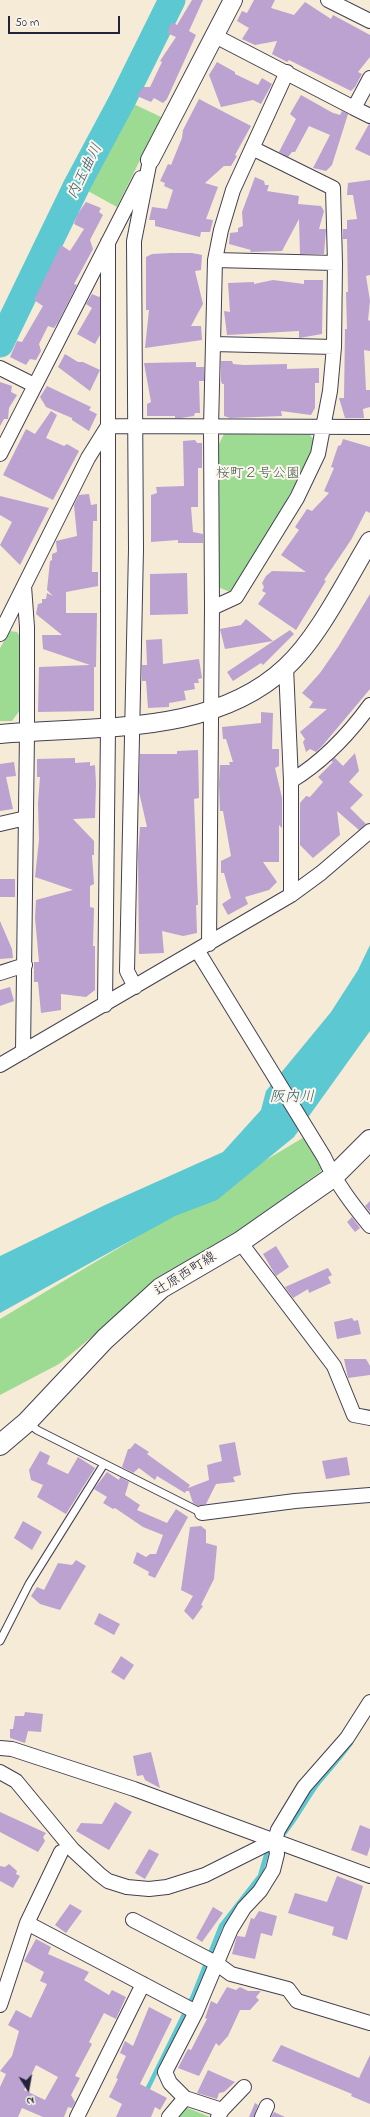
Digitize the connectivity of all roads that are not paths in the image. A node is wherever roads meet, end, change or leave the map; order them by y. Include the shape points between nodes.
1 (233, 0) edge
2 (328, 0) edge
3 (370, 21) edge
4 (215, 36) junction
5 (287, 72) junction
6 (370, 78) edge
7 (354, 108) junction
8 (370, 116) edge
9 (252, 148) junction
10 (150, 160) junction
11 (108, 242) junction
12 (215, 260) junction
13 (335, 263) junction
14 (213, 344) junction
15 (334, 347) junction
16 (0, 368) edge
17 (34, 385) junction
18 (108, 426) junction
19 (134, 426) junction
20 (324, 426) junction
21 (211, 427) junction
22 (370, 427) edge
23 (0, 454) edge
24 (370, 541) edge
25 (24, 586) junction
26 (212, 608) junction
27 (0, 634) edge
28 (286, 667) junction
29 (370, 705) edge
30 (210, 712) junction
31 (132, 726) junction
32 (108, 727) junction
33 (27, 732) junction
34 (0, 734) edge
35 (291, 781) junction
36 (26, 818) junction
37 (0, 824) edge
38 (370, 831) edge
39 (291, 895) junction
40 (203, 947) junction
41 (25, 965) junction
42 (0, 973) edge
43 (135, 987) junction
44 (105, 1005) junction
45 (23, 1052) junction
46 (0, 1065) edge
47 (370, 1140) edge
48 (333, 1177) junction
49 (370, 1226) edge
50 (240, 1242) junction
51 (370, 1418) edge
52 (27, 1422) junction
53 (0, 1445) edge
54 (104, 1464) junction
55 (370, 1495) edge
56 (202, 1513) joint
57 (0, 1641) edge
58 (370, 1702) edge
59 (0, 1748) edge
60 (0, 1772) edge
61 (278, 1844) junction
62 (61, 1852) dead end
63 (370, 1876) edge
64 (133, 1920) dead end
65 (27, 1923) junction
66 (209, 1960) junction
67 (143, 1984) junction
68 (0, 2005) edge
69 (188, 2008) junction
70 (370, 2023) edge
71 (244, 2087) dead end
72 (185, 2098) junction
73 (220, 2113) edge
74 (78, 2117) edge
75 (169, 2117) edge

1 - 4 street
2 - 3 street
4 - 5 street
4 - 10 street
5 - 7 street
5 - 9 street
6 - 7 street
7 - 8 street
9 - 12 street via 229,202
9 - 13 street via 333,188
10 - 11 street
10 - 19 street via 134,241
11 - 17 street
11 - 18 street
12 - 13 street
12 - 14 street
13 - 15 street
14 - 15 street
14 - 21 street
15 - 20 street
16 - 17 street
17 - 23 street
18 - 19 street
18 - 25 street via 88,458
18 - 32 street
19 - 21 street
19 - 31 street via 136,549
20 - 21 street
20 - 22 street
20 - 26 street via 314,466 272,540 236,597
21 - 26 street
24 - 28 street via 318,626
25 - 27 street
25 - 33 street via 27,627
26 - 30 street
28 - 30 street via 233,703
28 - 35 street
29 - 35 street via 358,721 310,769
30 - 31 street
30 - 40 street
31 - 32 street
31 - 43 street via 127,970
32 - 33 street
32 - 44 street
33 - 34 street
33 - 36 street
35 - 39 street
36 - 37 street
36 - 41 street
38 - 39 street
39 - 40 street
40 - 43 street
40 - 48 street via 241,1022 324,1157
41 - 42 street
41 - 45 street
43 - 44 street
44 - 45 street
45 - 46 street
47 - 48 main road, 辻原西町線
48 - 49 street via 344,1195
48 - 50 main road, 辻原西町線
50 - 51 street via 334,1366 354,1415
50 - 52 main road, 辻原西町線 via 161,1288 105,1339
52 - 53 main road, 辻原西町線
52 - 54 lane via 37,1430
54 - 56 lane
54 - 57 lane via 30,1584
55 - 56 street via 295,1501
58 - 61 street via 347,1738 304,1787 278,1830
59 - 61 street via 12,1749 126,1787
60 - 61 street via 16,1782 73,1850 94,1870 108,1881 127,1887 167,1887 205,1875
61 - 63 street
61 - 66 street via 269,1879
62 - 65 street
64 - 66 street
65 - 67 street
65 - 68 street
66 - 69 street
66 - 70 street via 231,1974 288,1989 297,2001
67 - 69 street
67 - 74 street
69 - 72 street via 165,2072 170,2083
71 - 73 street
72 - 73 street
72 - 75 street

